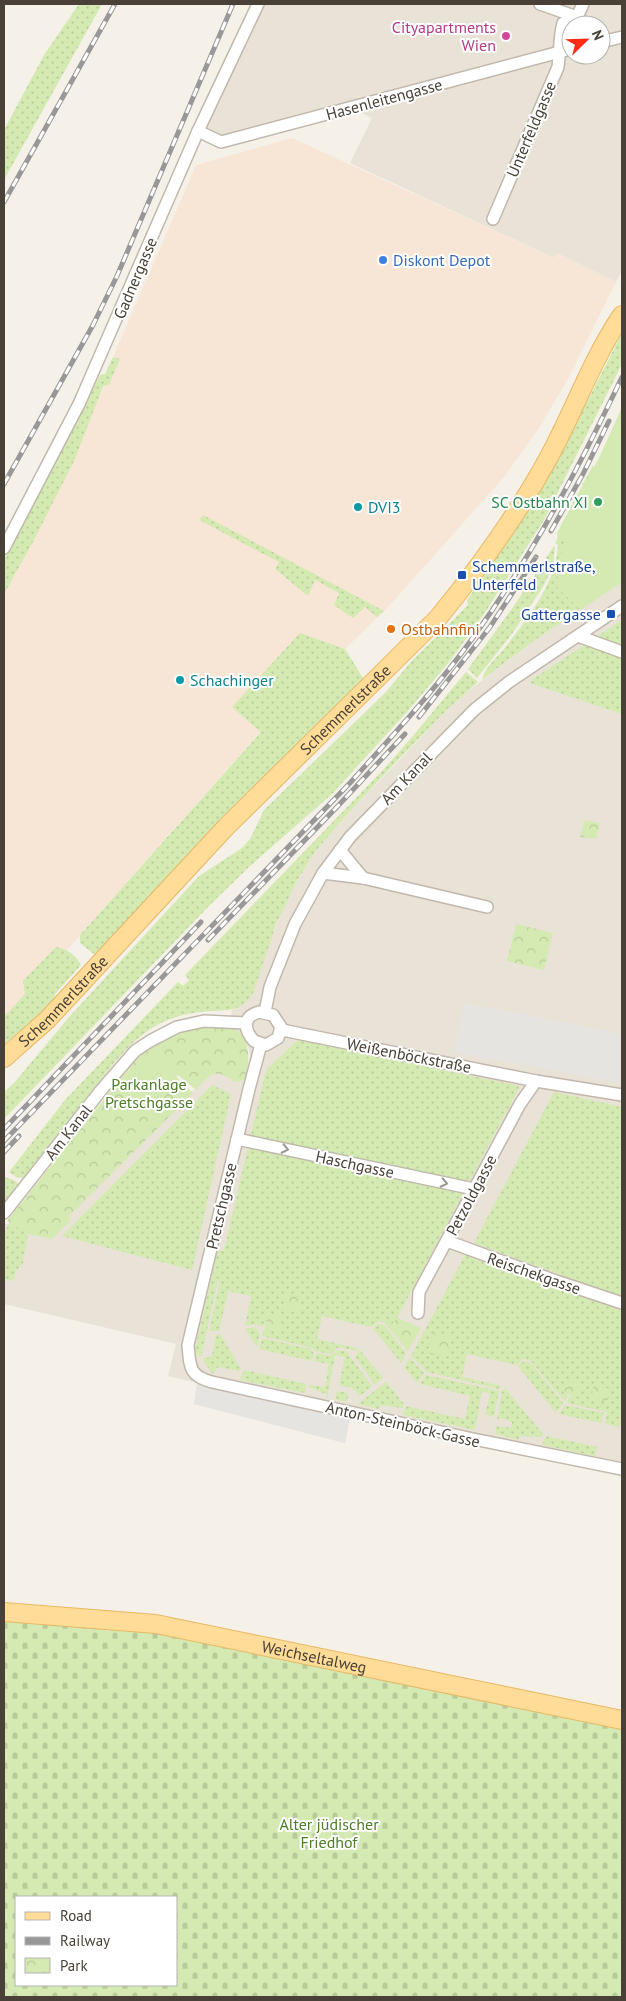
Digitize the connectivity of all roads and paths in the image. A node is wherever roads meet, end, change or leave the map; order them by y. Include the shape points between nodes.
1 (258, 4) edge
2 (540, 4) edge
3 (571, 15) edge
4 (561, 52) edge
5 (561, 61) edge
6 (198, 130) junction
7 (493, 219) dead end
8 (622, 315) edge
9 (4, 548) edge
10 (622, 606) edge
11 (578, 636) junction
12 (622, 652) edge
13 (340, 850) junction
14 (323, 873) junction
15 (363, 878) junction
16 (487, 907) dead end
17 (265, 1012) junction
18 (245, 1023) junction
19 (282, 1030) junction
20 (261, 1044) junction
21 (4, 1058) edge
22 (536, 1081) junction
23 (622, 1095) edge
24 (237, 1139) junction
25 (474, 1189) junction
26 (4, 1213) edge
27 (447, 1241) junction
28 (622, 1302) edge
29 (418, 1313) dead end
30 (190, 1368) joint
31 (622, 1469) edge
32 (4, 1612) edge
33 (622, 1720) edge

1 - 6 street, Gadnergasse
2 - 3 street
4 - 6 street, Hasenleitengasse via 221,142
5 - 7 street, Unterfeldgasse
6 - 9 street, Gadnergasse via 79,404
8 - 21 main road, Schemmerlstraße via 549,458 514,515 443,612 226,827 53,1014
10 - 11 street, Am Kanal
11 - 12 street
11 - 13 street, Am Kanal via 509,682 460,722
13 - 14 street, Am Kanal
13 - 15 street
14 - 15 street
14 - 17 street, Am Kanal via 284,949
15 - 16 street
17 - 18 street via 251,1016
17 - 19 street via 277,1019
18 - 20 street via 250,1036
18 - 26 street, Am Kanal via 204,1021 183,1025 135,1052
19 - 20 street via 274,1042
19 - 22 street, Weißenböckstraße
20 - 24 street, Pretschgasse
22 - 23 street, Weißenböckstraße
22 - 25 street, Petzoldgasse
24 -> 25 street, Haschgasse
24 - 30 street, Pretschgasse via 188,1346
25 - 27 street, Petzoldgasse
27 - 28 street, Reischekgasse
27 - 29 street, Petzoldgasse via 419,1292
30 - 31 street, Anton-Steinböck-Gasse via 196,1376 212,1382
32 - 33 main road, Weichseltalweg via 156,1624

